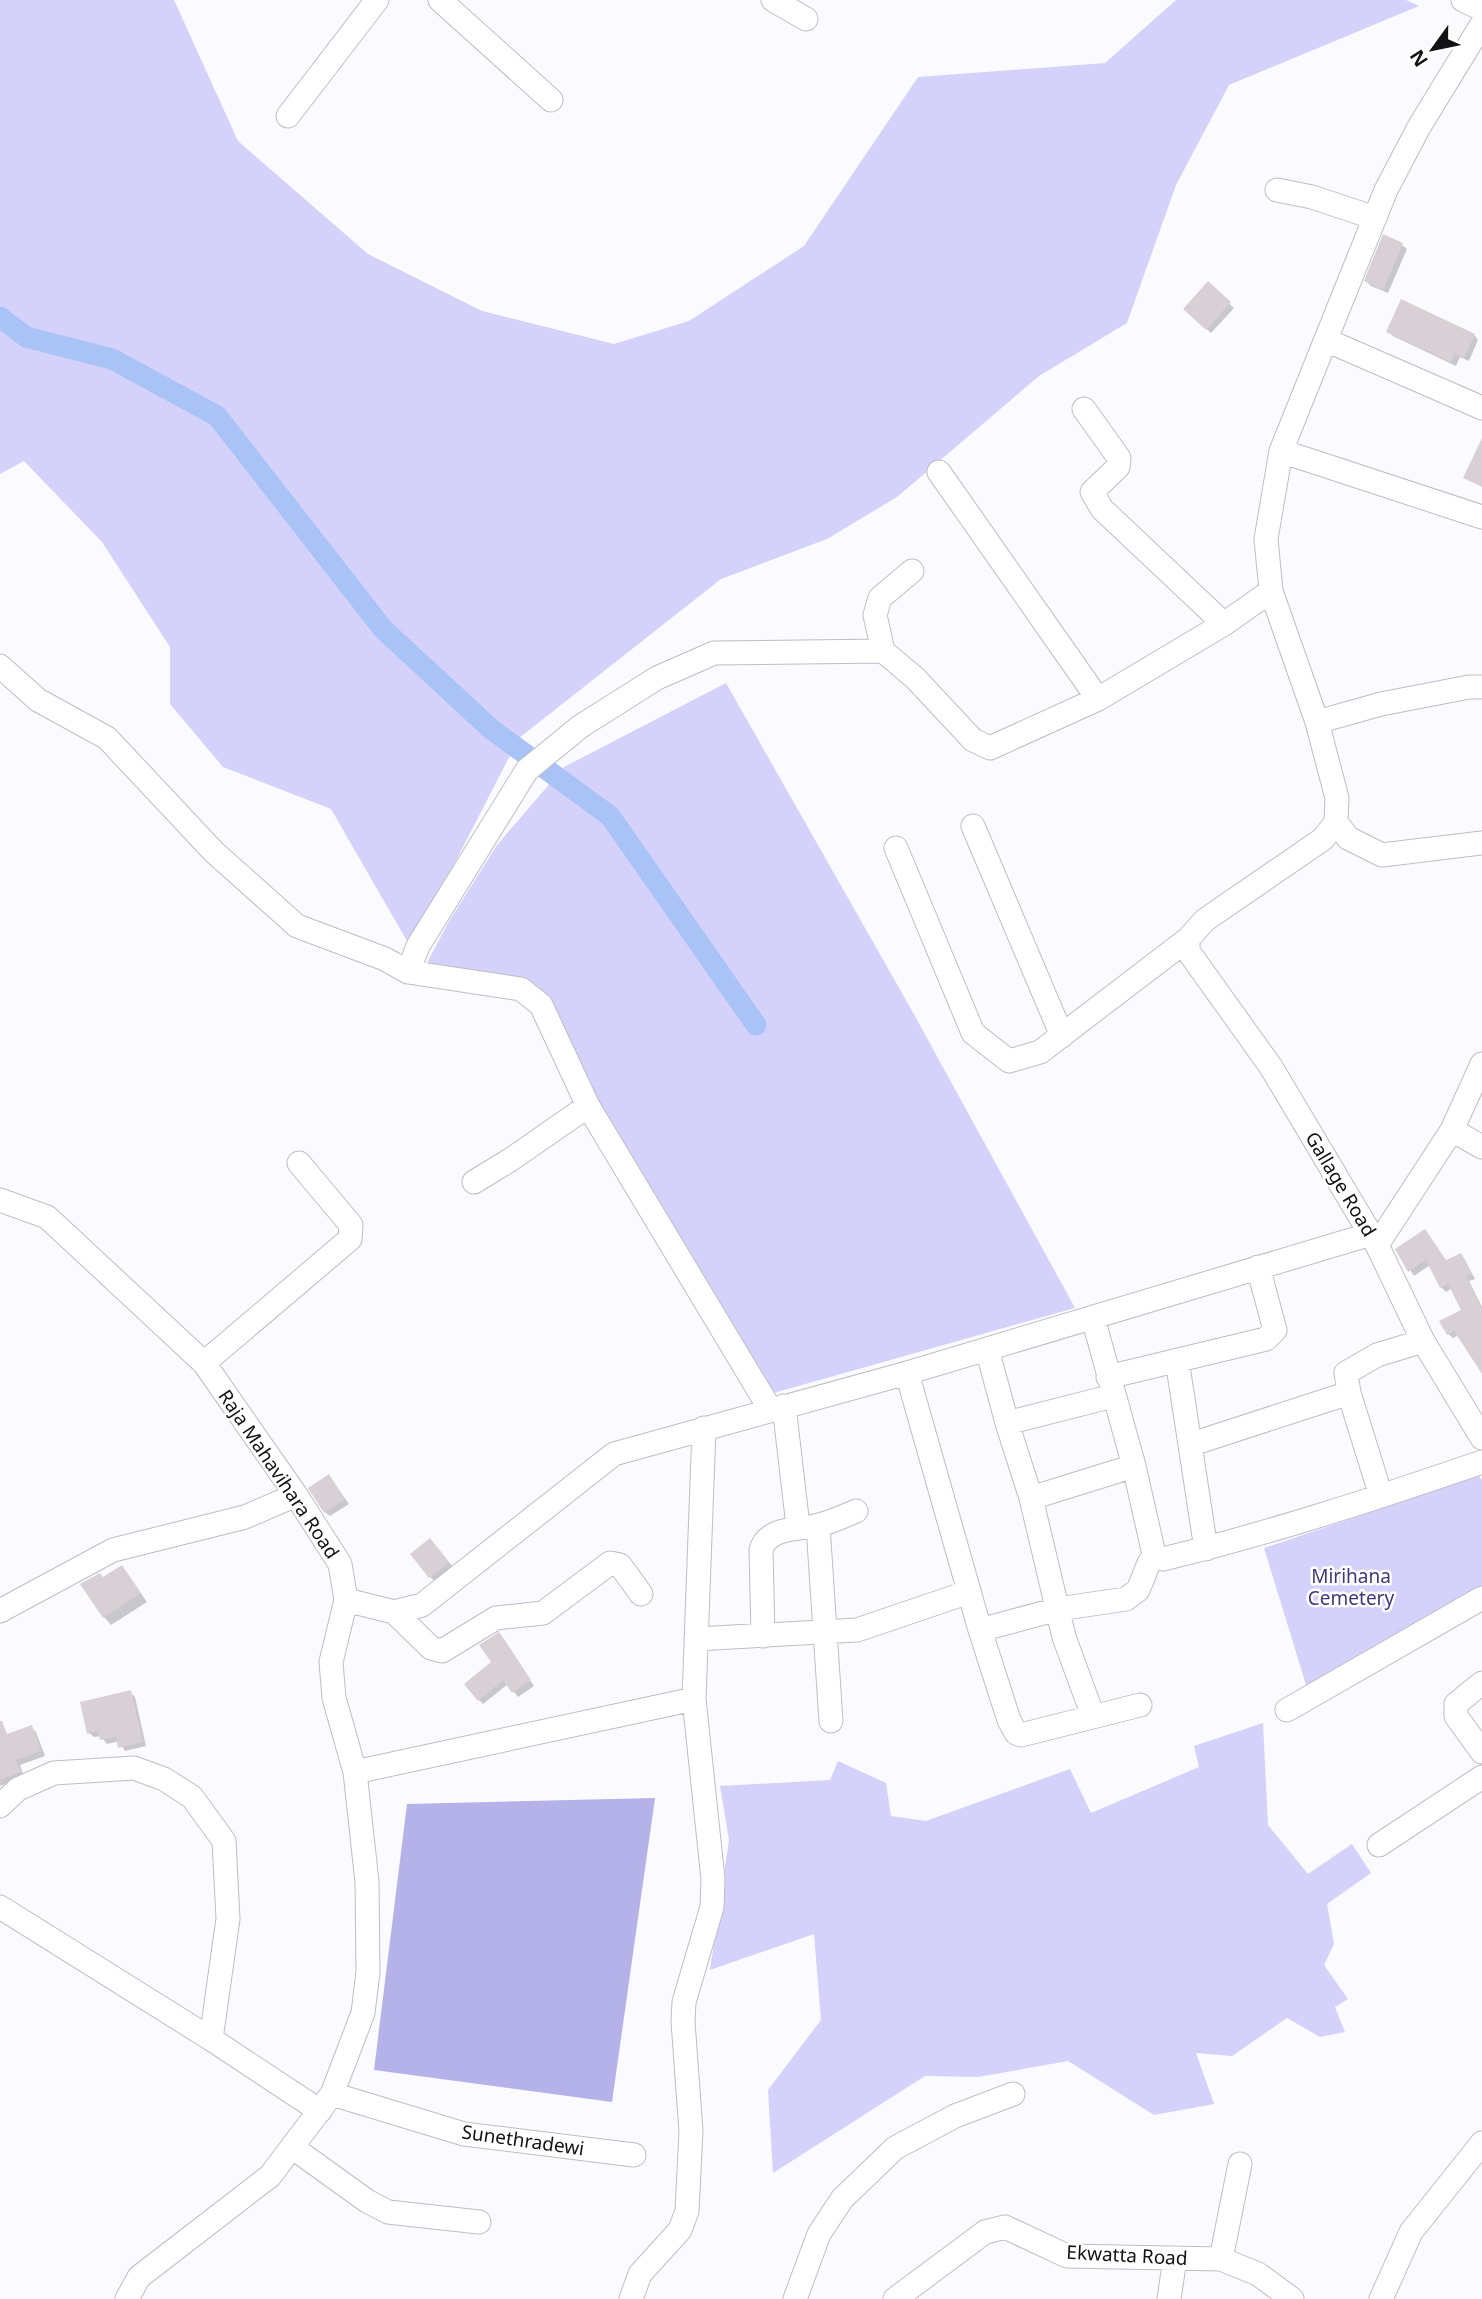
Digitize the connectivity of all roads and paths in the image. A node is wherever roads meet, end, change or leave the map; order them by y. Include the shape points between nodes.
1 (377, 0) edge
2 (440, 0) edge
3 (773, 0) edge
4 (1463, 0) edge
5 (1482, 9) edge
6 (806, 19) dead end
7 (1482, 24) edge
8 (551, 100) dead end
9 (288, 116) dead end
10 (1277, 190) dead end
11 (1375, 218) junction
12 (1326, 340) junction
13 (1482, 408) edge
14 (1084, 409) dead end
15 (1281, 451) junction
16 (939, 472) dead end
17 (1482, 517) edge
18 (912, 571) dead end
19 (1271, 591) junction
20 (1224, 624) junction
21 (883, 651) junction
22 (0, 666) edge
23 (1482, 687) edge
24 (1098, 699) junction
25 (1317, 722) junction
26 (1336, 822) junction
27 (973, 826) dead end
28 (1482, 843) edge
29 (895, 848) dead end
30 (1188, 939) junction
31 (408, 972) junction
32 (1062, 1036) junction
33 (1482, 1064) edge
34 (588, 1106) junction
35 (1452, 1130) junction
36 (1482, 1147) edge
37 (299, 1163) dead end
38 (474, 1182) dead end
39 (0, 1200) edge
40 (1374, 1239) junction
41 (1258, 1267) junction
42 (1093, 1318) junction
43 (1423, 1341) junction
44 (987, 1349) junction
45 (1177, 1360) junction
46 (204, 1363) junction
47 (907, 1373) junction
48 (1111, 1386) junction
49 (1349, 1393) junction
50 (777, 1407) junction
51 (1007, 1423) junction
52 (704, 1428) junction
53 (1482, 1438) edge
54 (1192, 1444) junction
55 (1482, 1462) edge
56 (1134, 1466) junction
57 (296, 1495) junction
58 (1381, 1496) junction
59 (1031, 1498) junction
60 (856, 1511) dead end
61 (808, 1526) junction
62 (1206, 1549) junction
63 (1156, 1556) junction
64 (969, 1592) junction
65 (641, 1594) dead end
66 (1482, 1598) edge
67 (346, 1600) junction
68 (1058, 1609) junction
69 (0, 1611) edge
70 (394, 1612) junction
71 (980, 1630) junction
72 (825, 1633) junction
73 (763, 1636) junction
74 (696, 1639) junction
75 (1482, 1683) edge
76 (694, 1699) junction
77 (1140, 1705) dead end
78 (1287, 1710) dead end
79 (1093, 1716) junction
80 (831, 1721) dead end
81 (1482, 1752) edge
82 (355, 1772) junction
83 (1482, 1777) edge
84 (0, 1806) edge
85 (1379, 1845) dead end
86 (0, 1907) edge
87 (211, 2039) junction
88 (1013, 2094) dead end
89 (326, 2102) junction
90 (1482, 2143) edge
91 (292, 2147) junction
92 (634, 2155) dead end
93 (1240, 2164) dead end
94 (479, 2222) dead end
95 (1175, 2258) junction
96 (1221, 2259) junction
97 (127, 2299) edge
98 (631, 2299) edge
99 (794, 2299) edge
100 (895, 2299) edge
101 (1170, 2299) edge
102 (1292, 2299) edge
103 (1381, 2299) edge

1 - 9 street
2 - 8 street
3 - 6 street
4 - 5 street
7 - 11 street via 1419,127
10 - 11 street
11 - 12 street
12 - 13 street
12 - 15 street
14 - 20 street via 1119,458 1118,467 1092,492 1101,509
15 - 17 street
15 - 19 street via 1266,539
16 - 24 street
18 - 21 street via 880,598 875,615
19 - 20 street
19 - 25 street
20 - 24 street
21 - 24 street via 974,740 990,748
21 - 31 street via 714,653 657,678 581,726 527,770 418,946
22 - 31 street via 37,700 107,738 214,852 297,926
23 - 25 street via 1381,704
25 - 26 street via 1337,798
26 - 28 street via 1348,838 1382,855
26 - 30 street via 1322,839 1205,920
27 - 32 street
29 - 32 street via 973,1032 1009,1061 1040,1052
30 - 32 street
30 - 40 street, Gallage Road via 1188,951 1271,1067
31 - 34 street via 521,989 541,1005
33 - 35 street
34 - 38 street
34 - 50 street
35 - 36 street
35 - 40 street
37 - 46 street via 351,1226 350,1239
39 - 46 street, Raja Mahavihara Road via 47,1217
40 - 41 street
40 - 43 street, Gallage Road
41 - 42 street
41 - 45 street via 1275,1330 1266,1339
42 - 44 street
42 - 48 street
43 - 49 street via 1377,1354 1346,1373
43 - 53 street, Gallage Road
44 - 47 street
44 - 51 street
45 - 48 street
45 - 54 street
46 - 57 street, Raja Mahavihara Road
47 - 50 street
47 - 64 street
48 - 51 street
48 - 56 street
49 - 54 street
49 - 58 street
50 - 52 street
50 - 61 street
51 - 59 street
52 - 70 street via 614,1454 422,1605
52 - 74 street
54 - 62 street
55 - 58 street
56 - 59 street
56 - 63 street
57 - 67 street, Raja Mahavihara Road via 340,1564
57 - 69 street via 244,1517 113,1550
58 - 62 street
59 - 68 street
60 - 61 street
61 - 72 street
61 - 73 street via 763,1542
62 - 63 street via 1163,1559
63 - 68 street via 1138,1590 1126,1599
64 - 71 street
64 - 72 street via 857,1630
65 - 70 street via 620,1565 610,1563 543,1613 496,1618 442,1651 431,1648
66 - 78 street
67 - 70 street
67 - 82 street, Raja Mahavihara Road via 331,1662 334,1698
68 - 71 street
68 - 79 street
71 - 79 street via 1016,1732 1021,1735
72 - 73 street
72 - 80 street
73 - 74 street
74 - 76 street
75 - 81 street via 1456,1704 1456,1716
76 - 82 street
76 - 98 street via 713,1879 712,1907 684,2001 691,2131 687,2210 680,2230 640,2274
77 - 79 street
82 - 89 street, Raja Mahavihara Road via 367,1882 368,1972 363,2013
83 - 85 street
84 - 87 street via 18,1789 54,1773 134,1768 164,1779 192,1797 224,1841 228,1920
86 - 87 street, Sunethradewi
87 - 89 street, Sunethradewi
88 - 99 street via 955,2116 895,2148 842,2199 818,2234
89 - 91 street, Raja Mahavihara Road
89 - 92 street, Sunethradewi via 464,2134
90 - 103 street via 1411,2232
91 - 94 street via 388,2211
91 - 97 street, Raja Mahavihara Road via 270,2176 139,2277
93 - 96 street
95 - 96 street, Ekwatta Road
95 - 100 street, Ekwatta Road via 1067,2256 1006,2227 985,2232
95 - 101 street
96 - 102 street, Ekwatta Road via 1258,2274

